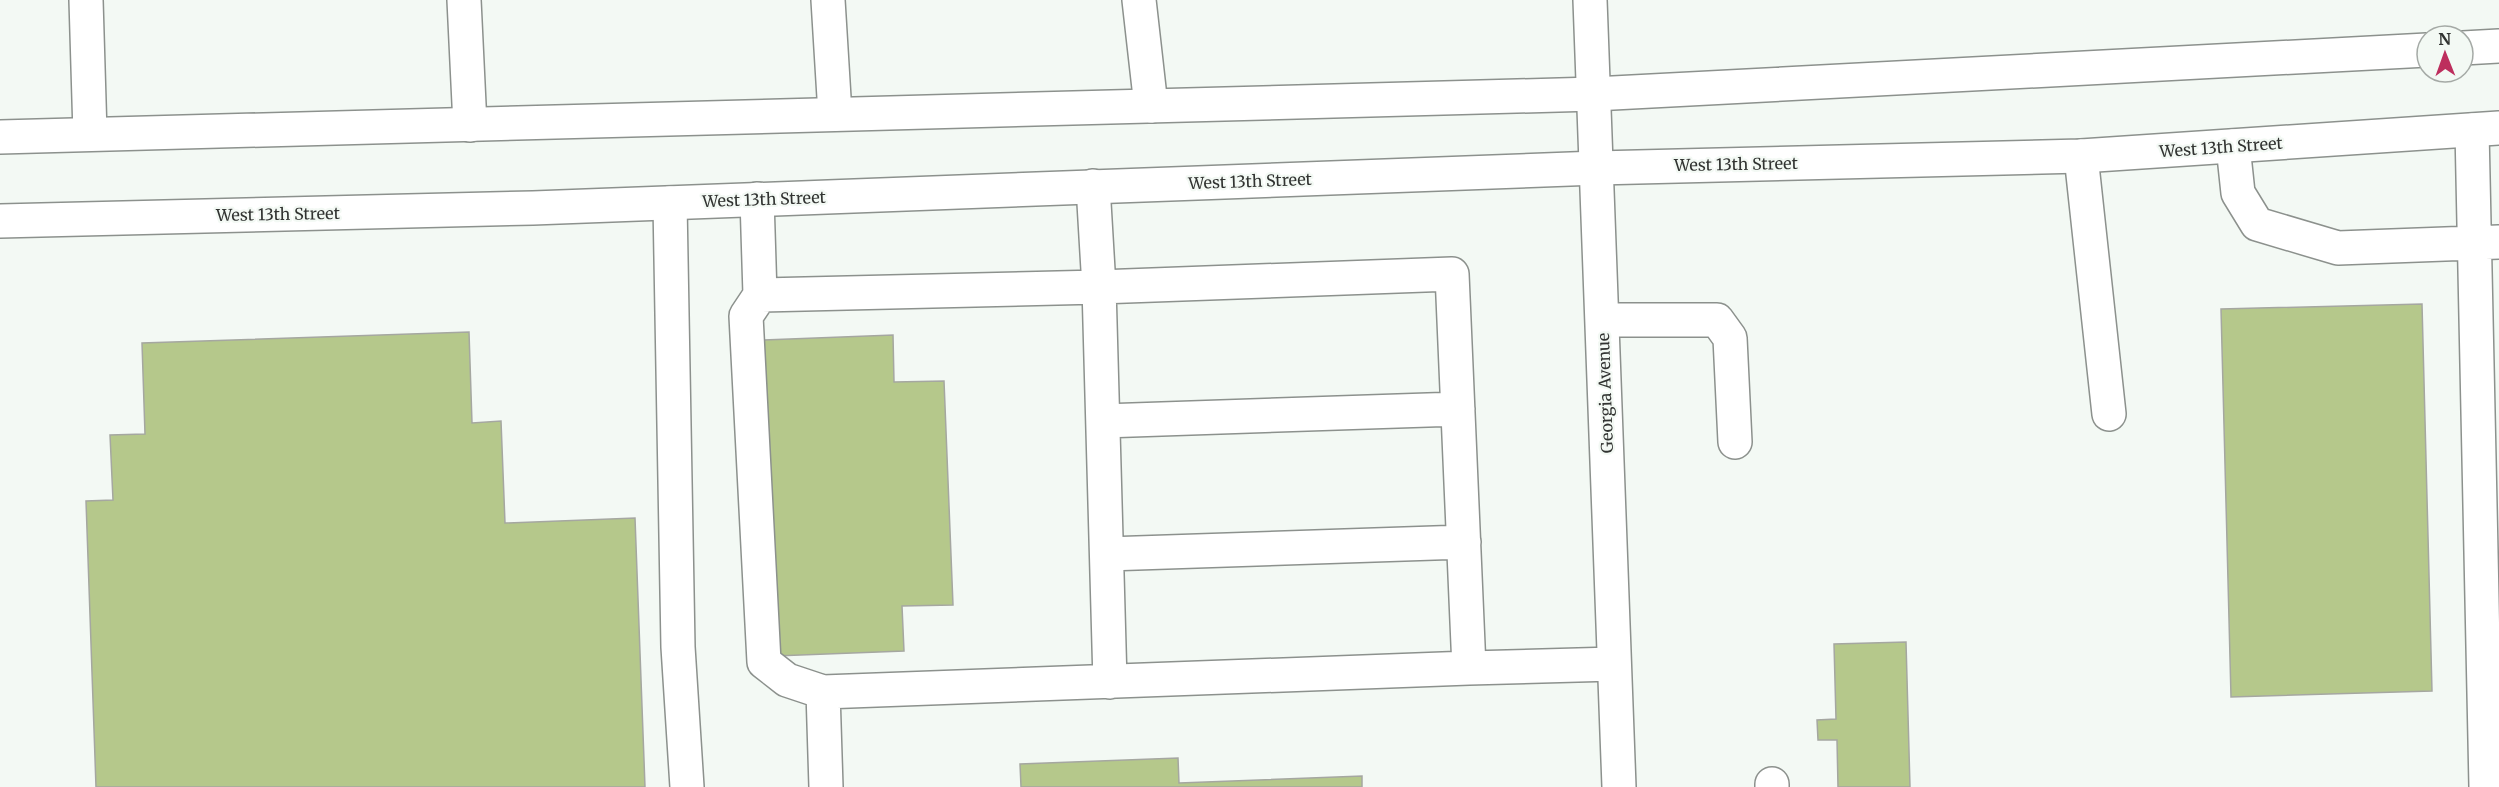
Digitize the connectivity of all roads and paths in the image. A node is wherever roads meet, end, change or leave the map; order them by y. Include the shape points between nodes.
1 (86, 0) edge
2 (464, 0) edge
3 (828, 0) edge
4 (1138, 0) edge
5 (1590, 0) edge
6 (2499, 46) edge
7 (2475, 47) edge
8 (2415, 51) edge
9 (1594, 94) junction
10 (1151, 106) junction
11 (835, 114) junction
12 (470, 125) junction
13 (2486, 129) edge
14 (90, 134) junction
15 (0, 137) edge
16 (2233, 146) junction
17 (2081, 156) junction
18 (1597, 168) junction
19 (1094, 186) junction
20 (757, 199) junction
21 (670, 203) junction
22 (0, 221) edge
23 (2487, 242) edge
24 (1099, 287) junction
25 (760, 295) junction
26 (1602, 320) junction
27 (1458, 409) junction
28 (2109, 414) dead end
29 (1102, 421) junction
30 (1735, 442) dead end
31 (1464, 542) junction
32 (1107, 554) junction
33 (1614, 664) junction
34 (1469, 668) junction
35 (1110, 681) junction
36 (823, 692) junction
37 (687, 787) edge
38 (826, 787) edge
39 (1619, 787) edge
40 (2486, 787) edge

1 - 14 main road
2 - 12 main road
3 - 11 main road
4 - 10 main road
5 - 9 main road, Georgia Avenue
6 - 7 main road
8 - 9 main road
9 - 10 main road
9 - 18 main road, Georgia Avenue
10 - 11 main road
11 - 12 main road
12 - 14 main road
13 - 16 main road, West 13th Street
13 - 23 main road
14 - 15 main road
16 - 17 main road, West 13th Street
16 - 23 main road via 2238,193 2257,224 2338,248
17 - 18 main road, West 13th Street
17 - 28 main road
18 - 19 main road, West 13th Street
18 - 26 main road, Georgia Avenue
19 - 20 main road, West 13th Street
19 - 24 main road
20 - 21 main road, West 13th Street
20 - 25 main road
21 - 22 main road, West 13th Street
21 - 37 main road via 678,647
23 - 40 main road
24 - 25 main road
24 - 27 main road via 1452,274
24 - 29 main road
25 - 36 main road via 746,316 764,662 787,680
26 - 30 main road via 1717,320 1730,338
26 - 33 main road, Georgia Avenue
27 - 29 main road
27 - 31 main road
29 - 32 main road
31 - 32 main road
31 - 34 main road
32 - 35 main road
33 - 34 main road
33 - 39 main road, Georgia Avenue
34 - 35 main road
35 - 36 main road
36 - 38 main road

